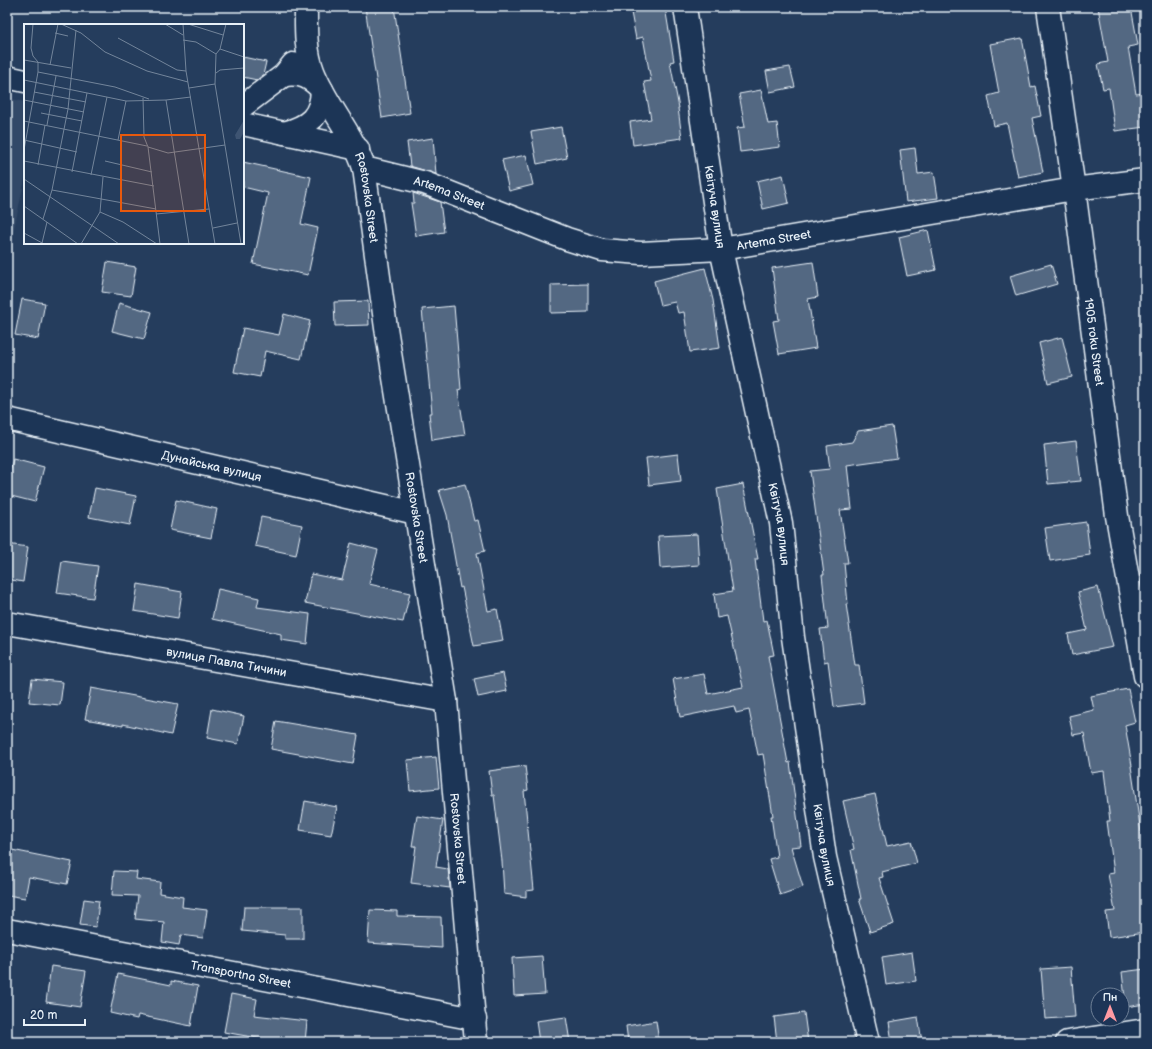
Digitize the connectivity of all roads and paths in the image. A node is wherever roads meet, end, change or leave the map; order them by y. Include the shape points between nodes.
1 (306, 7) edge
2 (685, 7) edge
3 (1048, 7) edge
4 (306, 35) junction
5 (284, 75) junction
6 (7, 77) edge
7 (24, 80) edge
8 (322, 90) junction
9 (244, 105) edge
10 (244, 124) edge
11 (284, 133) junction
12 (361, 158) junction
13 (1145, 180) edge
14 (1074, 189) junction
15 (721, 249) junction
16 (7, 419) edge
17 (416, 513) junction
18 (7, 623) edge
19 (1145, 676) edge
20 (446, 701) junction
21 (7, 930) edge
22 (474, 1019) junction
23 (1145, 1030) edge
24 (476, 1042) edge
25 (868, 1042) edge
26 (1067, 1042) edge

1 - 4 street, Rostovska Street
2 - 15 street, Квітуча вулиця
3 - 14 street, 1905 roku Street
4 - 5 street via 300,52
4 - 8 street, Rostovska Street via 309,58
5 - 8 street via 306,75
5 - 9 street
6 - 7 street
8 - 11 street via 322,103 317,114 309,122
8 - 12 street, Rostovska Street
10 - 11 street, Artema Street
11 - 12 street, Artema Street
12 - 15 street, Artema Street via 567,239 602,250 641,253
12 - 17 street, Rostovska Street
13 - 14 street, Artema Street
14 - 15 street, Artema Street
14 - 19 street, 1905 roku Street via 1117,516
15 - 25 street, Квітуча вулиця via 781,523 793,637 825,857
16 - 17 street, Дунайська вулиця
17 - 20 street, Rostovska Street
18 - 20 street, вулиця Павла Тичини
20 - 22 street, Rostovska Street
21 - 22 street, Transportna Street
22 - 24 street, Rostovska Street
23 - 26 street

